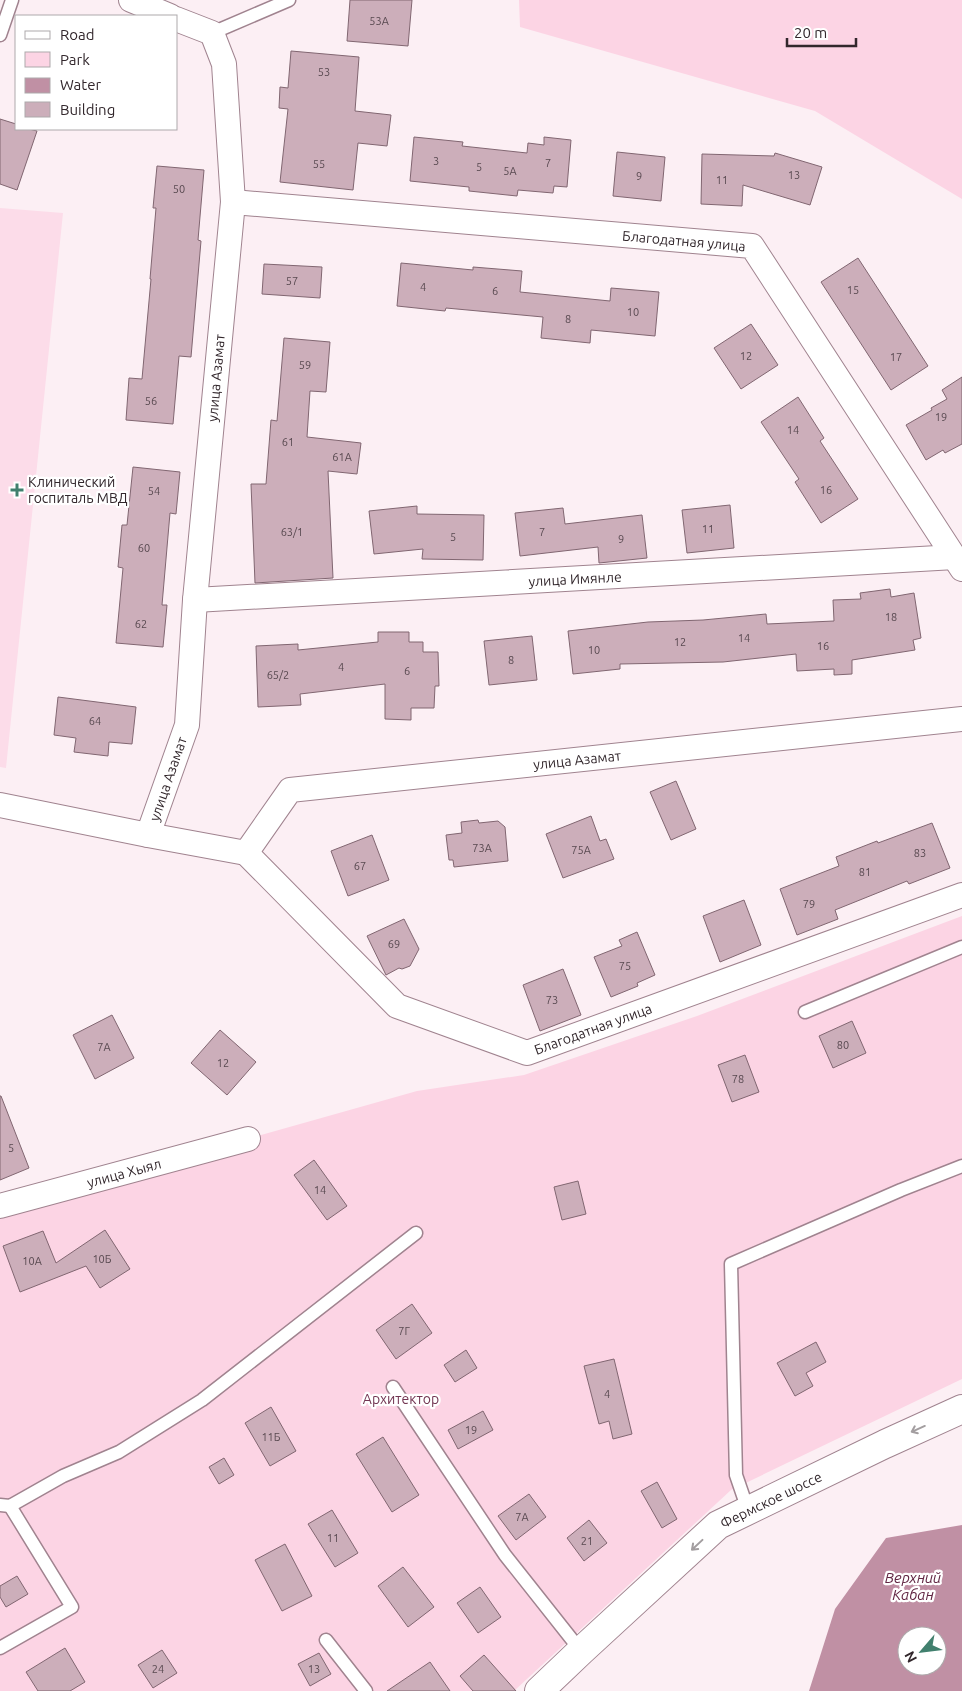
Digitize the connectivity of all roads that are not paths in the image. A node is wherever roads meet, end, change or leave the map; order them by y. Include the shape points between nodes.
1 (12, 0) edge
2 (130, 0) edge
3 (289, 0) edge
4 (168, 15) edge
5 (178, 20) edge
6 (212, 33) junction
7 (0, 35) edge
8 (233, 202) junction
9 (958, 563) edge
10 (195, 600) junction
11 (962, 719) edge
12 (0, 805) edge
13 (148, 835) junction
14 (246, 853) junction
15 (962, 895) edge
16 (962, 948) edge
17 (805, 1012) dead end
18 (248, 1139) dead end
19 (962, 1166) edge
20 (0, 1206) edge
21 (416, 1232) dead end
22 (393, 1387) dead end
23 (962, 1410) edge
24 (5, 1506) edge
25 (748, 1510) junction
26 (326, 1640) dead end
27 (0, 1648) edge
28 (581, 1651) junction
29 (366, 1691) edge
30 (540, 1691) edge

1 - 7 lane
2 - 4 street
3 - 6 lane
5 - 6 street
6 - 8 street, улица Азамат via 224,64
8 - 9 street, Благодатная улица via 752,246
8 - 10 street, улица Азамат
9 - 10 street, улица Имянле
10 - 13 street, улица Азамат via 187,725
11 - 14 street, улица Азамат via 290,790
12 - 13 street
13 - 14 street, улица Азамат
14 - 15 street, Благодатная улица via 397,1006 527,1053
16 - 17 lane
18 - 20 street, улица Хыял
19 - 25 lane via 731,1264 736,1475
21 - 24 lane via 202,1400 119,1452
22 - 28 lane via 505,1555
23 -> 25 street, Фермское шоссе
24 - 27 lane via 72,1607
25 -> 28 street, Фермское шоссе via 718,1525
26 - 29 lane
28 - 30 street, Фермское шоссе

